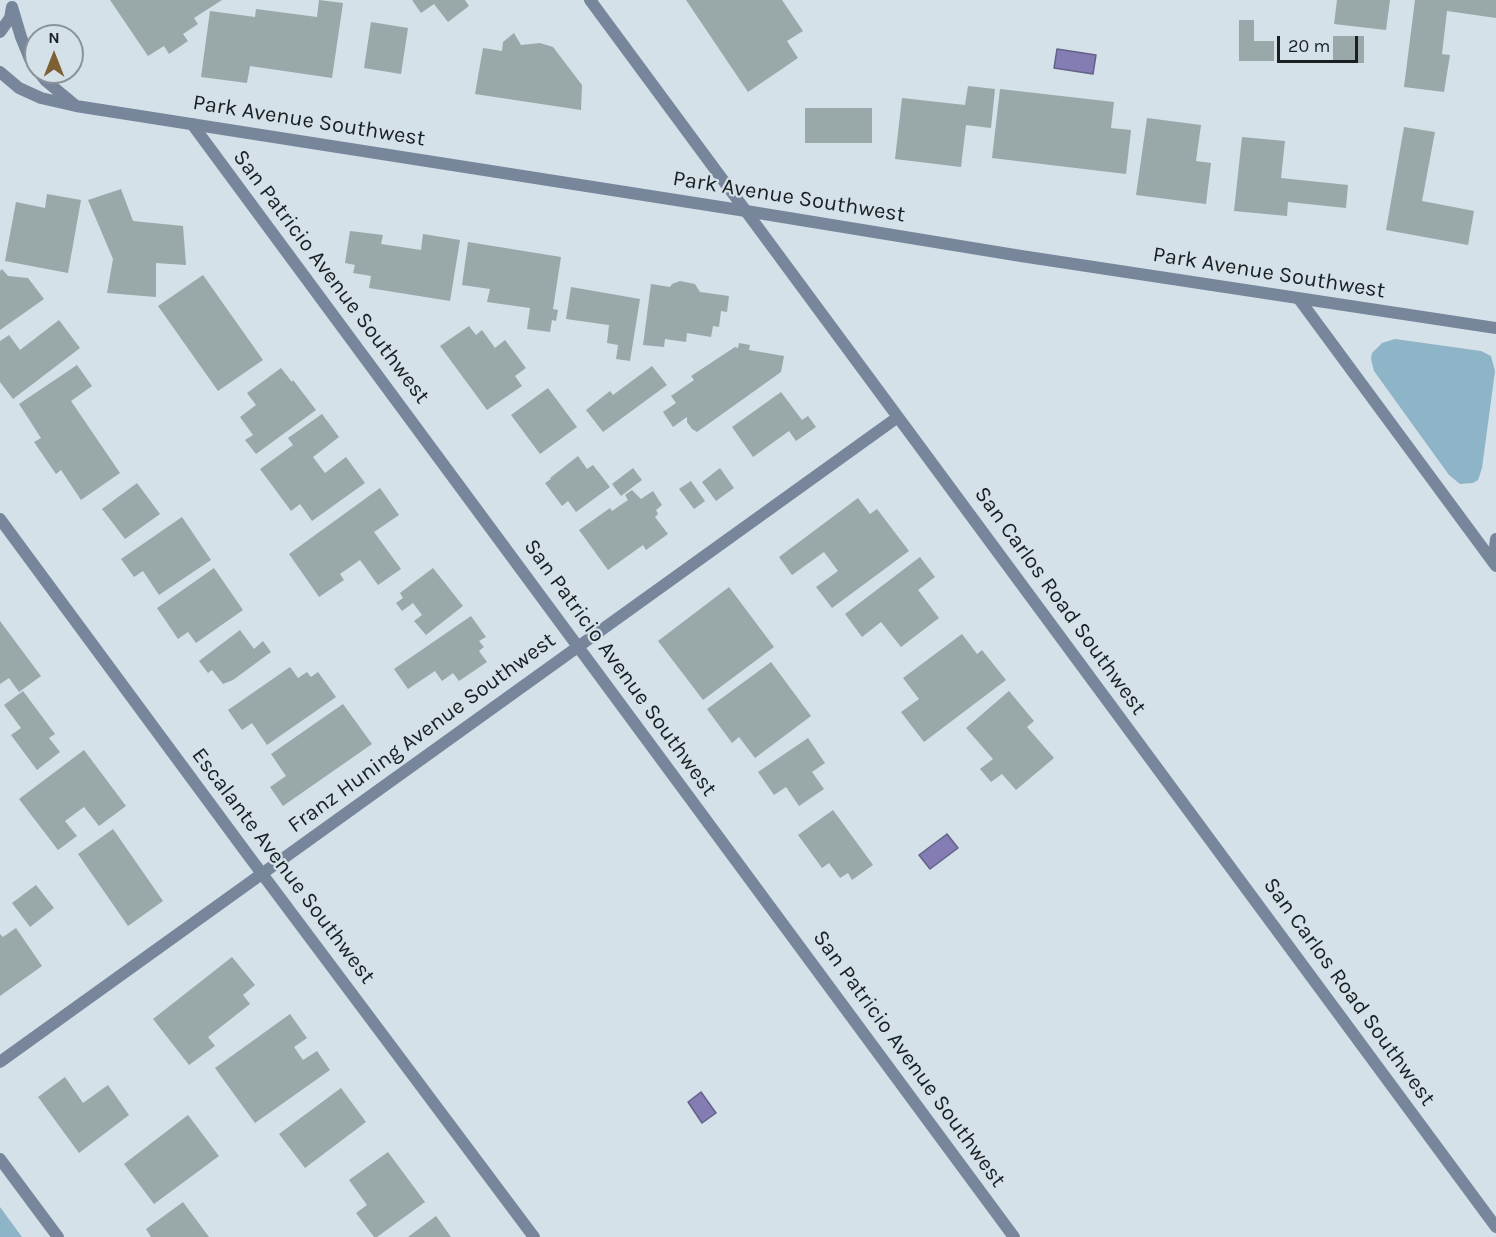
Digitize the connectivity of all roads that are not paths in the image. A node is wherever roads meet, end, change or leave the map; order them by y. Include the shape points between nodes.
1 (590, 0) edge
2 (12, 3) edge
3 (0, 32) edge
4 (24, 44) edge
5 (0, 72) edge
6 (50, 84) edge
7 (76, 106) junction
8 (192, 124) junction
9 (746, 211) junction
10 (1299, 299) junction
11 (1496, 328) edge
12 (898, 417) junction
13 (0, 519) edge
14 (1496, 539) edge
15 (1494, 564) edge
16 (578, 646) junction
17 (262, 874) junction
18 (0, 1062) edge
19 (0, 1159) edge
20 (1496, 1227) edge
21 (58, 1237) edge
22 (534, 1237) edge
23 (1014, 1237) edge

1 - 9 street, San Carlos Road Southwest
2 - 3 street via 10,18
2 - 4 street
5 - 7 street, Park Avenue Southwest via 34,95
6 - 7 street
7 - 8 street, Park Avenue Southwest
8 - 9 street, Park Avenue Southwest
8 - 16 street, San Patricio Avenue Southwest
9 - 10 street, Park Avenue Southwest
9 - 12 street, San Carlos Road Southwest
10 - 11 street, Park Avenue Southwest
10 - 15 street
12 - 16 street, Franz Huning Avenue Southwest
12 - 20 street, San Carlos Road Southwest
13 - 17 street, Escalante Avenue Southwest
14 - 15 street
16 - 17 street, Franz Huning Avenue Southwest
16 - 23 street, San Patricio Avenue Southwest
17 - 18 street, Franz Huning Avenue Southwest
17 - 22 street, Escalante Avenue Southwest
19 - 21 street

